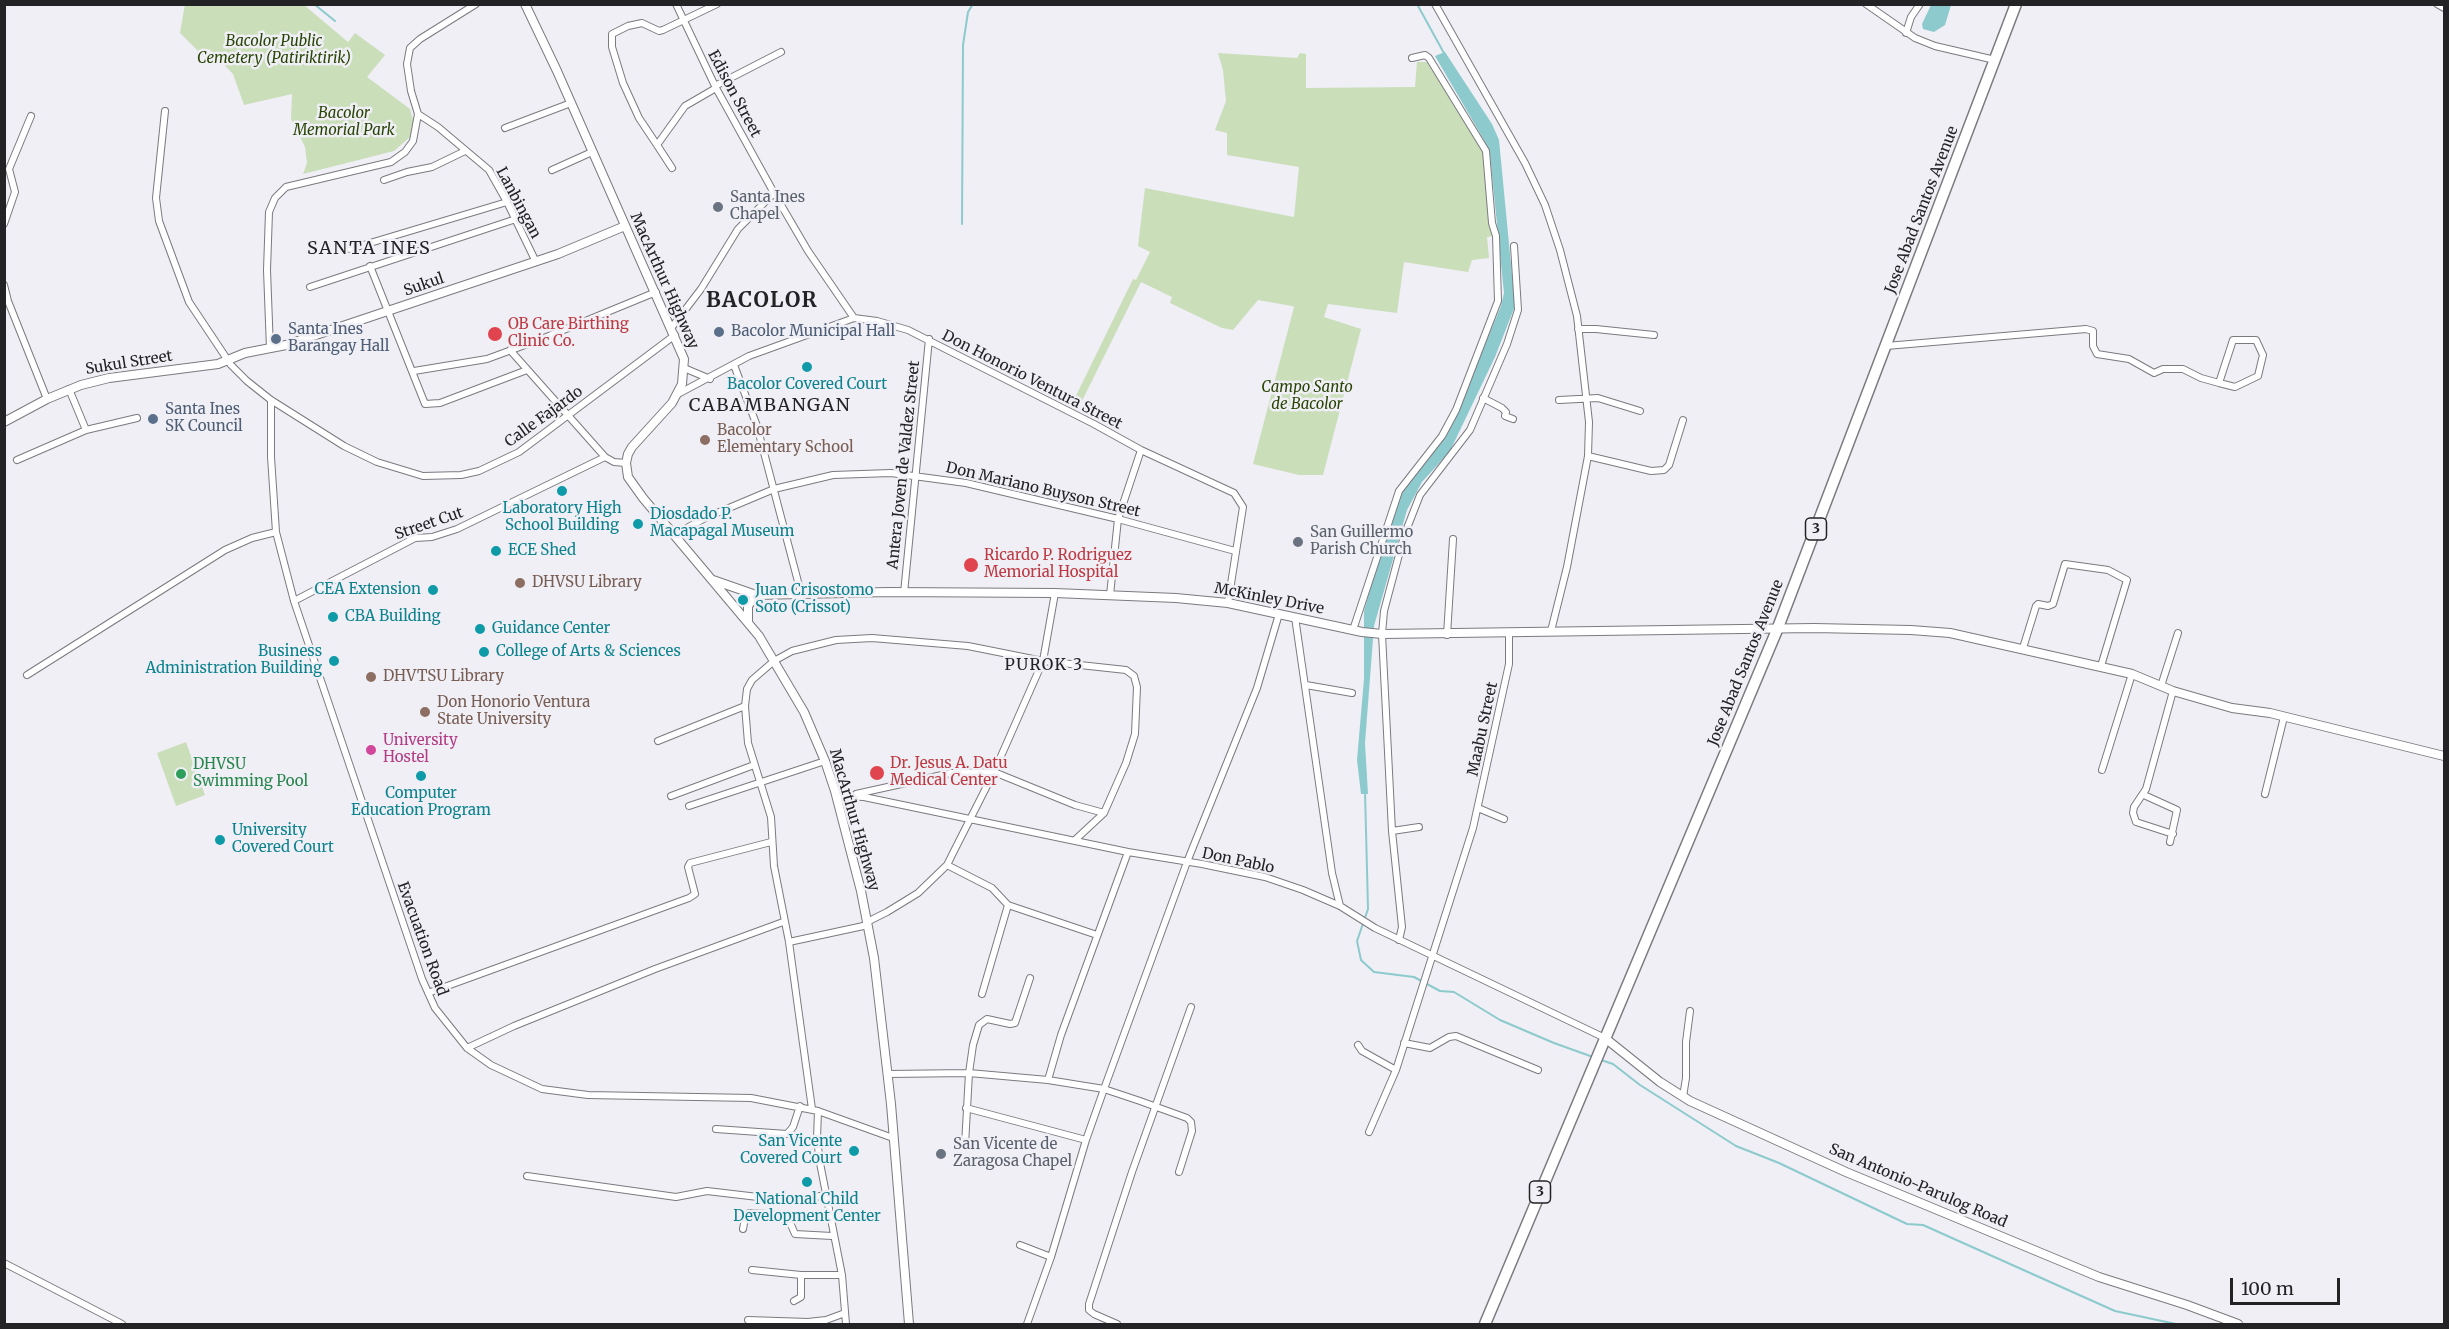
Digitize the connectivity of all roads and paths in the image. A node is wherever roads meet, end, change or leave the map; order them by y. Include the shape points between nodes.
1 (476, 4) edge
2 (525, 4) edge
3 (676, 4) edge
4 (717, 4) edge
5 (1435, 4) edge
6 (1866, 4) edge
7 (1920, 4) edge
8 (2016, 4) edge
9 (2437, 4) edge
10 (2445, 8) edge
11 (683, 20) junction
12 (1906, 33) junction
13 (781, 52) dead end
14 (1412, 58) dead end
15 (1995, 60) junction
16 (716, 87) junction
17 (572, 103) junction
18 (165, 111) dead end
19 (418, 114) junction
20 (31, 116) dead end
21 (505, 128) dead end
22 (657, 145) junction
23 (465, 151) junction
24 (592, 152) junction
25 (672, 168) dead end
26 (552, 170) dead end
27 (384, 180) dead end
28 (774, 193) junction
29 (507, 202) junction
30 (516, 219) junction
31 (4, 224) edge
32 (626, 226) junction
33 (1514, 246) dead end
34 (350, 249) dead end
35 (536, 262) junction
36 (370, 266) junction
37 (4, 285) edge
38 (310, 287) dead end
39 (656, 292) junction
40 (6, 301) edge
41 (387, 312) junction
42 (854, 318) junction
43 (1578, 329) junction
44 (673, 331) junction
45 (1654, 335) dead end
46 (929, 339) junction
47 (1886, 346) junction
48 (270, 349) junction
49 (510, 350) junction
50 (229, 360) junction
51 (734, 365) junction
52 (684, 368) junction
53 (527, 370) junction
54 (414, 371) junction
55 (710, 379) junction
56 (2219, 383) junction
57 (69, 389) junction
58 (676, 395) junction
59 (1483, 398) junction
60 (1586, 398) junction
61 (47, 399) junction
62 (271, 400) junction
63 (1559, 400) dead end
64 (1640, 411) dead end
65 (567, 416) junction
66 (137, 418) dead end
67 (1513, 419) dead end
68 (1683, 420) dead end
69 (4, 422) edge
70 (86, 430) junction
71 (1141, 450) junction
72 (1588, 456) junction
73 (605, 457) junction
74 (17, 460) dead end
75 (626, 463) junction
76 (916, 476) junction
77 (774, 489) junction
78 (1118, 519) junction
79 (276, 532) junction
80 (674, 535) junction
81 (1453, 540) dead end
82 (1235, 550) junction
83 (713, 580) junction
84 (801, 593) junction
85 (904, 593) junction
86 (1055, 593) junction
87 (756, 595) junction
88 (1110, 595) junction
89 (294, 601) junction
90 (1228, 603) junction
91 (1279, 614) junction
92 (1295, 617) junction
93 (748, 622) junction
94 (1777, 630) junction
95 (1358, 631) junction
96 (1551, 631) junction
97 (2178, 633) dead end
98 (1380, 634) junction
99 (1509, 634) junction
100 (1447, 635) junction
101 (2023, 648) junction
102 (774, 661) junction
103 (1043, 661) junction
104 (2101, 666) junction
105 (2132, 674) junction
106 (27, 675) dead end
107 (1306, 685) junction
108 (2161, 686) junction
109 (2173, 691) junction
110 (1352, 693) dead end
111 (745, 706) junction
112 (2284, 717) junction
113 (658, 741) dead end
114 (2445, 756) edge
115 (825, 761) junction
116 (754, 765) junction
117 (2102, 770) dead end
118 (994, 772) junction
119 (761, 782) junction
120 (2265, 794) dead end
121 (851, 795) junction
122 (2144, 795) junction
123 (671, 796) dead end
124 (837, 796) junction
125 (689, 806) dead end
126 (1478, 808) junction
127 (1104, 813) junction
128 (971, 818) junction
129 (1503, 819) dead end
130 (1419, 827) dead end
131 (1392, 831) junction
132 (2173, 834) junction
133 (1075, 840) junction
134 (771, 842) junction
135 (2170, 842) dead end
136 (1128, 852) junction
137 (1187, 862) junction
138 (946, 865) junction
139 (1008, 905) junction
140 (1340, 906) junction
141 (783, 922) junction
142 (868, 924) junction
143 (1097, 935) junction
144 (1399, 940) junction
145 (789, 942) junction
146 (1432, 955) junction
147 (1030, 978) dead end
148 (428, 993) junction
149 (981, 994) dead end
150 (1191, 1007) dead end
151 (1690, 1011) dead end
152 (1404, 1043) junction
153 (1603, 1043) junction
154 (1358, 1045) dead end
155 (467, 1048) junction
156 (1396, 1070) junction
157 (1538, 1070) dead end
158 (969, 1072) junction
159 (888, 1074) junction
160 (1048, 1080) junction
161 (1104, 1089) junction
162 (1683, 1096) junction
163 (801, 1106) junction
164 (1155, 1106) junction
165 (966, 1108) junction
166 (815, 1110) junction
167 (716, 1129) dead end
168 (1369, 1132) dead end
169 (893, 1138) junction
170 (1086, 1140) junction
171 (965, 1145) dead end
172 (1179, 1172) dead end
173 (526, 1176) dead end
174 (826, 1195) junction
175 (743, 1229) dead end
176 (832, 1236) junction
177 (1020, 1245) dead end
178 (1051, 1257) junction
179 (4, 1263) edge
180 (752, 1270) dead end
181 (801, 1275) junction
182 (842, 1275) junction
183 (794, 1301) dead end
184 (845, 1313) junction
185 (748, 1320) dead end
186 (122, 1324) edge
187 (846, 1324) edge
188 (909, 1324) edge
189 (1027, 1324) edge
190 (1117, 1324) edge
191 (1485, 1324) edge
192 (2238, 1324) edge

1 - 19 street via 410,48 407,64
2 - 17 main road, MacArthur Highway
3 - 11 street, Edison Street
4 - 11 street
5 - 43 street via 1545,205
6 - 12 street
7 - 12 street
8 - 15 highway, Jose Abad Santos Avenue / 3
9 - 10 street
11 - 16 street, Edison Street
11 - 22 street via 659,31 642,23 612,34 623,83
12 - 15 street via 1935,46
13 - 16 street
14 - 95 street via 1429,58 1486,151 1496,236 1498,301 1456,410 1442,436 1399,491
15 - 47 highway, Jose Abad Santos Avenue / 3
16 - 22 street via 685,106
16 - 28 street, Edison Street
17 - 21 street
17 - 24 main road, MacArthur Highway
18 - 50 street, Calle Fajardo via 156,198 159,221 189,302
19 - 23 street, Lanbingan
19 - 48 street via 413,141 399,158 297,184 274,198 269,212 267,270
20 - 31 street via 9,169 15,192
22 - 25 street
23 - 27 street via 432,167
23 - 29 street, Lanbingan via 489,170
24 - 26 street
24 - 32 main road, MacArthur Highway
28 - 42 street, Edison Street
28 - 44 street via 738,229
29 - 30 street, Lanbingan
29 - 34 street
30 - 35 street, Lanbingan
30 - 36 street
32 - 35 main road, Sukul
32 - 39 main road, MacArthur Highway
33 - 59 street via 1518,310
35 - 41 main road, Sukul
36 - 38 street
36 - 41 street
37 - 40 street
39 - 44 main road, MacArthur Highway
39 - 49 street
40 - 61 street
41 - 48 main road, Sukul
41 - 54 street
42 - 46 street, Don Honorio Ventura Street via 889,324
42 - 51 street, Don Honorio Ventura Street
43 - 45 street
43 - 60 street
44 - 52 main road, MacArthur Highway
44 - 65 street, Calle Fajardo
46 - 71 street, Don Honorio Ventura Street
46 - 76 street, Antera Joven de Valdez Street
47 - 56 street via 2086,329 2093,331 2097,354 2129,359 2154,373 2183,369
47 - 94 highway, Jose Abad Santos Avenue / 3
48 - 50 main road, Sukul
49 - 53 street
49 - 54 street via 472,362
50 - 57 main road, Sukul Street via 109,378
50 - 62 street, Calle Fajardo via 240,375
51 - 55 street, Don Honorio Ventura Street
51 - 77 street via 757,426
52 - 55 street
52 - 58 main road, MacArthur Highway
53 - 54 street via 432,405 422,400
53 - 65 street
55 - 58 street, Don Honorio Ventura Street
56 - 56 street via 2235,387 2258,376 2263,355 2256,340 2233,340
57 - 61 main road, Sukul Street
57 - 70 street
58 - 75 main road, MacArthur Highway via 632,447
59 - 67 street
59 - 98 street via 1470,430 1416,505 1396,563
60 - 63 street
60 - 64 street via 1603,399
60 - 72 street
61 - 69 main road, Sukul Street
62 - 65 street, Calle Fajardo via 362,455 423,476 478,471 519,452
62 - 79 street, Evacuation Road
65 - 73 street
66 - 70 street
68 - 72 street via 1664,470 1651,471
70 - 74 street
71 - 78 street
71 - 82 street, Don Honorio Ventura Street via 1233,492 1240,499 1243,507
72 - 96 street
73 - 75 street
73 - 89 street, Street Cut via 457,529 415,538
75 - 80 main road, MacArthur Highway via 633,484
76 - 77 street, Don Mariano Buyson Street via 843,474
76 - 78 street, Don Mariano Buyson Street via 966,483
76 - 85 street, Antera Joven de Valdez Street
77 - 80 street, Don Mariano Buyson Street
77 - 84 street
78 - 82 street, Don Mariano Buyson Street
78 - 88 street
79 - 89 street, Evacuation Road
79 - 106 street via 225,550
80 - 83 main road, MacArthur Highway
81 - 100 street
82 - 90 street, Don Honorio Ventura Street
83 - 87 main road, McKinley Drive
83 - 93 main road, MacArthur Highway
84 - 85 main road, McKinley Drive
84 - 87 main road, McKinley Drive
85 - 86 main road, McKinley Drive
86 - 88 main road, McKinley Drive
86 - 103 street
87 - 93 main road via 748,606
88 - 90 main road, McKinley Drive
89 - 148 street, Evacuation Road
90 - 91 main road, McKinley Drive
91 - 92 main road, McKinley Drive
91 - 137 street via 1257,688
92 - 95 main road, McKinley Drive
92 - 107 street
93 - 102 main road, MacArthur Highway
94 - 96 main road, McKinley Drive
94 - 101 main road, McKinley Drive via 1911,630 1950,633
94 - 153 highway, Jose Abad Santos Avenue / 3
95 - 98 main road, McKinley Drive
96 - 99 main road, McKinley Drive
97 - 108 street
98 - 100 main road, McKinley Drive
98 - 131 street
99 - 100 main road, McKinley Drive
99 - 126 street, Maabu Street via 1509,664
101 - 104 main road, McKinley Drive
101 - 104 street via 2037,605 2053,604 2065,564 2108,570 2127,580
102 - 103 street via 813,644 872,638 968,646
102 - 111 street via 748,685
102 - 115 main road, MacArthur Highway via 804,712
103 - 118 street
103 - 127 street via 1126,670 1134,676 1135,734
104 - 105 main road, McKinley Drive
105 - 108 main road, McKinley Drive
105 - 117 street
107 - 110 street
107 - 140 street
108 - 109 main road, McKinley Drive
109 - 112 main road, McKinley Drive via 2232,708
109 - 122 street
111 - 113 street
111 - 116 street
112 - 114 main road, McKinley Drive
112 - 120 street
115 - 119 street
115 - 124 main road, MacArthur Highway
116 - 119 street
116 - 123 street
118 - 121 street via 951,774
118 - 127 street
118 - 128 street
119 - 125 street
119 - 134 street via 771,817
121 - 124 street, Don Pablo
121 - 128 street, Don Pablo
122 - 132 street via 2177,810
122 - 132 street via 2134,807 2134,820
124 - 142 main road, MacArthur Highway
126 - 129 street
126 - 146 street, Maabu Street
127 - 133 street
128 - 133 street, Don Pablo
128 - 138 street
130 - 131 street
131 - 144 street via 1402,927
132 - 135 street
133 - 136 street, Don Pablo
134 - 141 street
134 - 148 street via 690,863 695,894 689,898
136 - 137 street, Don Pablo
136 - 143 street
137 - 140 street, Don Pablo via 1265,877
137 - 161 street
138 - 139 street via 992,888
138 - 142 street via 904,903
139 - 143 street
139 - 149 street
140 - 144 street, Don Pablo
141 - 145 street
141 - 155 street via 655,969
142 - 145 street
142 - 159 main road, MacArthur Highway
143 - 160 street
144 - 146 street, Don Pablo
145 - 166 street
146 - 152 street, Maabu Street
146 - 153 street, Don Pablo
147 - 158 street via 1015,1023 987,1019 979,1025
148 - 155 street, Evacuation Road
150 - 164 street
151 - 162 street
152 - 156 street, Maabu Street
152 - 157 street via 1430,1048 1456,1036
153 - 162 main road, San Antonio-Parulog Road
153 - 191 highway, Jose Abad Santos Avenue / 3
154 - 156 street
155 - 163 street, Evacuation Road via 491,1065 542,1089 588,1095 751,1098
156 - 168 street, Maabu Street
158 - 159 street
158 - 160 street
158 - 165 street
159 - 169 main road, MacArthur Highway
160 - 161 street
161 - 164 street
161 - 170 street
162 - 192 main road, San Antonio-Parulog Road via 1846,1172 2099,1277
163 - 166 street, Evacuation Road
163 - 167 street via 787,1134
164 - 172 street via 1191,1122 1192,1131
164 - 190 street via 1089,1304 1094,1314
165 - 170 street
165 - 171 street
166 - 169 street, Evacuation Road
166 - 174 street
169 - 188 main road, MacArthur Highway
170 - 178 street
173 - 174 street via 676,1197 707,1191 792,1201
174 - 176 street
175 - 176 street via 749,1213 784,1215 795,1234
176 - 182 street
177 - 178 street
178 - 189 street
179 - 186 street
180 - 181 street
181 - 182 street
181 - 183 street via 801,1297
182 - 184 street
184 - 185 street via 808,1322
184 - 187 street

